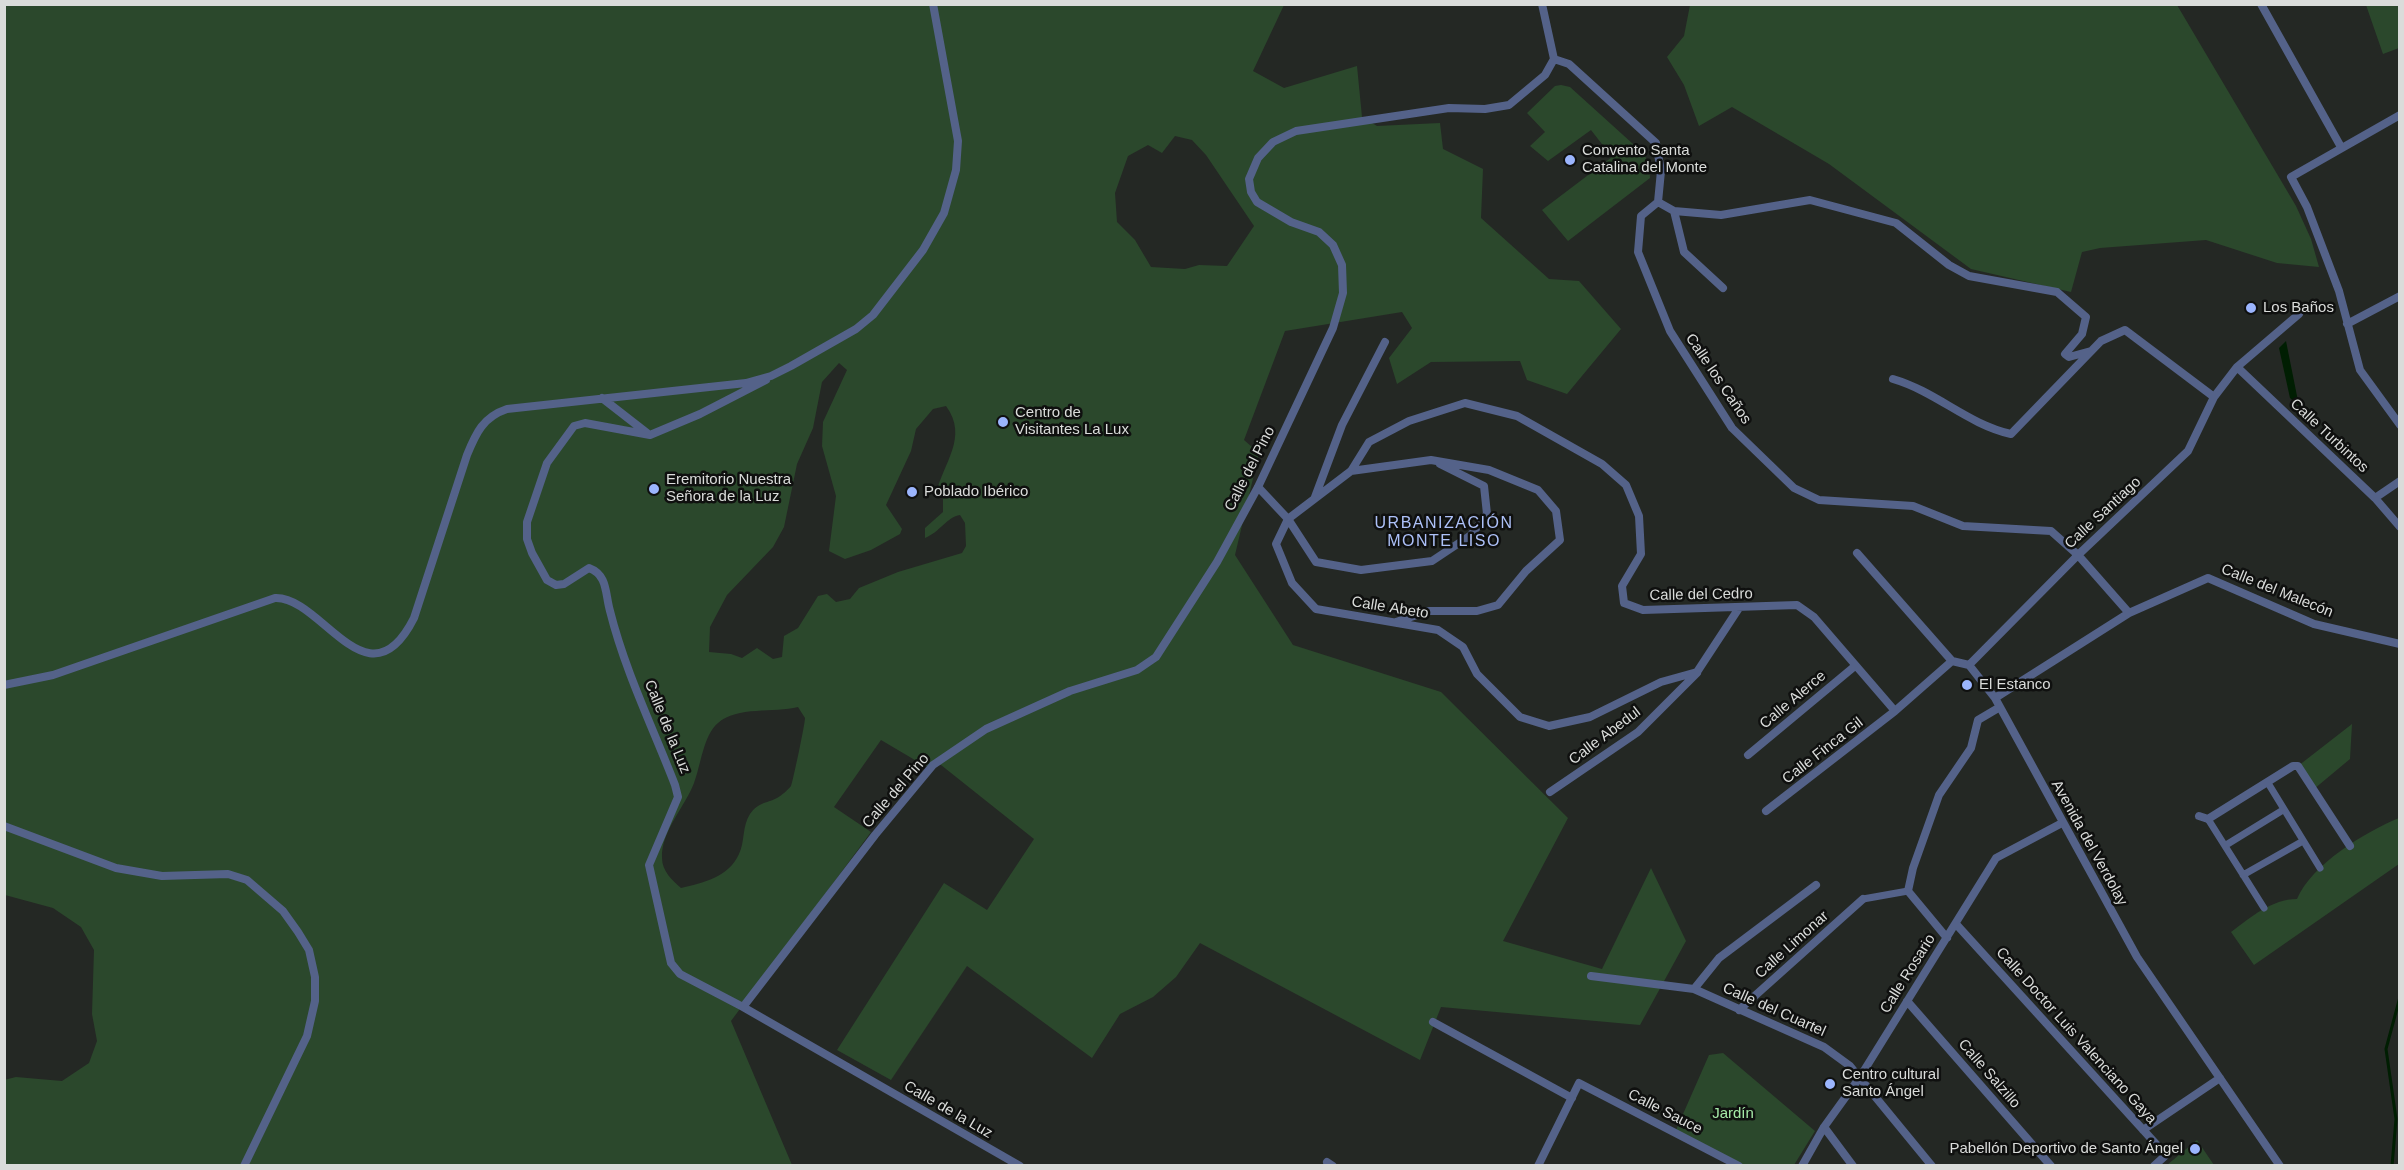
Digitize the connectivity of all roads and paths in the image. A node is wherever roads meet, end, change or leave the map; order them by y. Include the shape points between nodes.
1 (933, 4) edge
2 (1542, 4) edge
3 (2261, 4) edge
4 (1554, 59) junction
5 (2400, 115) edge
6 (2341, 147) junction
7 (1658, 202) junction
8 (1674, 211) junction
9 (1723, 288) dead end
10 (2400, 296) edge
11 (2299, 314) dead end
12 (2347, 324) junction
13 (1385, 342) dead end
14 (2091, 351) junction
15 (2237, 367) junction
16 (771, 376) junction
17 (1893, 379) dead end
18 (2214, 397) junction
19 (602, 399) junction
20 (2400, 425) edge
21 (650, 435) junction
22 (1431, 460) junction
23 (1351, 471) junction
24 (2400, 481) edge
25 (1258, 487) junction
26 (2375, 498) junction
27 (1315, 499) junction
28 (1288, 519) junction
29 (2400, 527) edge
30 (1857, 553) dead end
31 (2078, 555) junction
32 (1738, 608) junction
33 (2129, 613) junction
34 (1393, 624) junction
35 (2400, 644) edge
36 (1952, 662) junction
37 (1969, 665) junction
38 (1855, 666) junction
39 (1697, 672) junction
40 (4, 685) edge
41 (1995, 698) junction
42 (2000, 707) junction
43 (1895, 711) junction
44 (1748, 755) dead end
45 (2268, 783) junction
46 (1550, 792) dead end
47 (2283, 810) junction
48 (1766, 812) dead end
49 (2199, 816) dead end
50 (2208, 819) junction
51 (2062, 824) junction
52 (4, 826) edge
53 (2303, 841) junction
54 (2226, 845) junction
55 (2350, 846) dead end
56 (2320, 868) dead end
57 (2243, 875) junction
58 (1816, 885) dead end
59 (1908, 891) junction
60 (1863, 899) joint
61 (2264, 908) dead end
62 (1956, 924) junction
63 (1947, 938) junction
64 (1591, 976) dead end
65 (1694, 989) junction
66 (1907, 1000) junction
67 (743, 1006) junction
68 (1738, 1010) junction
69 (1433, 1022) dead end
70 (1860, 1077) junction
71 (2220, 1078) junction
72 (1572, 1098) junction
73 (1824, 1127) junction
74 (2144, 1130) junction
75 (244, 1166) edge
76 (1020, 1166) edge
77 (1538, 1166) edge
78 (1739, 1166) edge
79 (1802, 1166) edge
80 (1853, 1166) edge
81 (1932, 1166) edge
82 (2051, 1166) edge
83 (2154, 1166) edge
84 (2280, 1166) edge

1 - 16 street via 958,141 956,170 944,213 923,250 873,315 856,329
2 - 4 street
3 - 6 street
4 - 7 street via 1569,64 1656,143 1661,171
4 - 25 street, Calle del Pino via 1545,75 1509,105 1449,108 1296,131 1273,142 1258,158 1250,179 1257,202 1291,222 1319,232 1333,245 1342,265 1343,293 1333,328
5 - 6 street
6 - 12 street via 2291,177 2319,235
7 - 8 street
7 - 31 street, Calle los Caños via 1641,216 1638,252 1670,331 1732,428 1794,488 1819,500 1914,506 1963,526 2051,531
8 - 9 street via 1684,252
8 - 14 street via 1721,215 1810,200 1896,223 1969,276 2057,292 2086,317 2082,334 2065,354 2069,357
10 - 12 street
11 - 15 street, Calle Santiago
12 - 20 street via 2360,370
13 - 27 street via 1342,425
14 - 17 street via 2011,434 1986,428 1938,397
14 - 18 street via 2101,341 2126,330
15 - 18 street, Calle Santiago
15 - 26 street, Calle Turbintos
16 - 19 street via 746,383
16 - 21 street via 758,386
18 - 31 street, Calle Santiago via 2188,451
19 - 21 street
19 - 40 street via 507,409 486,419 467,455 414,618 399,641 384,651 374,653 351,645 297,603 275,598 52,675
21 - 67 street, Calle de la Luz via 585,423 574,426 546,464 527,522 527,539 547,580 556,585 589,568 603,579 633,679 678,797 649,866 671,963 680,974
22 - 23 street
22 - 28 street via 1484,486 1487,514 1471,535 1432,561 1361,570 1316,562
22 - 34 street via 1489,470 1538,490 1556,511 1560,540 1526,571 1498,605 1477,610 1429,611
23 - 27 street, Calle del Cedro
23 - 32 street, Calle del Cedro via 1369,442 1409,421 1465,403 1517,416 1602,464 1626,485 1639,516 1641,554 1622,585 1624,603 1643,610
24 - 26 street
25 - 28 street
25 - 67 street, Calle del Pino via 1217,562 1156,657 1137,670 1070,691 986,729 933,765
26 - 29 street, Calle Turbintos
27 - 28 street, Calle del Cedro
28 - 34 street, Calle Abeto via 1276,544 1292,583 1316,609
30 - 36 street
31 - 33 street, Calle los Caños
31 - 37 street, Calle Santiago
32 - 38 street, Calle del Cedro via 1797,605 1814,617
32 - 39 street
33 - 35 street, Calle del Malecón via 2208,578 2314,624
33 - 41 street, Calle del Malecón
34 - 39 street, Calle Abeto via 1438,630 1463,647 1478,674 1521,717 1549,726 1590,717 1661,682
36 - 37 street
36 - 43 street
37 - 41 street, Avenida del Verdolay
38 - 43 street, Calle del Cedro
38 - 44 street, Calle Alerce
39 - 46 street, Calle Abedul via 1638,732
41 - 42 street, Avenida del Verdolay
42 - 51 street, Avenida del Verdolay
42 - 59 street via 1978,720 1971,748 1939,795
43 - 48 street, Calle Finca Gil
45 - 47 street
45 - 50 street
45 - 55 street via 2298,766
47 - 53 street
47 - 54 street
49 - 50 street
50 - 54 street
51 - 62 street, Calle Rosario via 1996,858
51 - 71 street, Avenida del Verdolay via 2137,957
52 - 75 street via 116,868 162,876 228,874 247,880 283,911 298,932 309,950 315,977 308,1036
53 - 56 street
53 - 57 street
54 - 57 street
57 - 61 street
58 - 65 street via 1719,958
59 - 60 street
59 - 63 street
60 - 68 street, Calle Limonar
62 - 63 street, Calle Rosario
62 - 74 street, Calle Doctor Luis Valenciano Gaya
63 - 66 street, Calle Rosario
64 - 65 street, Calle del Cuartel
65 - 68 street, Calle del Cuartel
66 - 70 street, Calle Rosario
66 - 82 street, Calle Salzillo
67 - 76 street, Calle de la Luz
68 - 70 street, Calle del Cuartel via 1824,1047
69 - 72 street
70 - 73 street, Calle Rosario
70 - 81 street, Calle del Cuartel
71 - 74 street
71 - 84 street, Avenida del Verdolay
72 - 77 street
72 - 78 street, Calle Sauce via 1579,1083
73 - 79 street, Calle Rosario
73 - 80 street
74 - 83 street, Calle Doctor Luis Valenciano Gaya via 2166,1155

